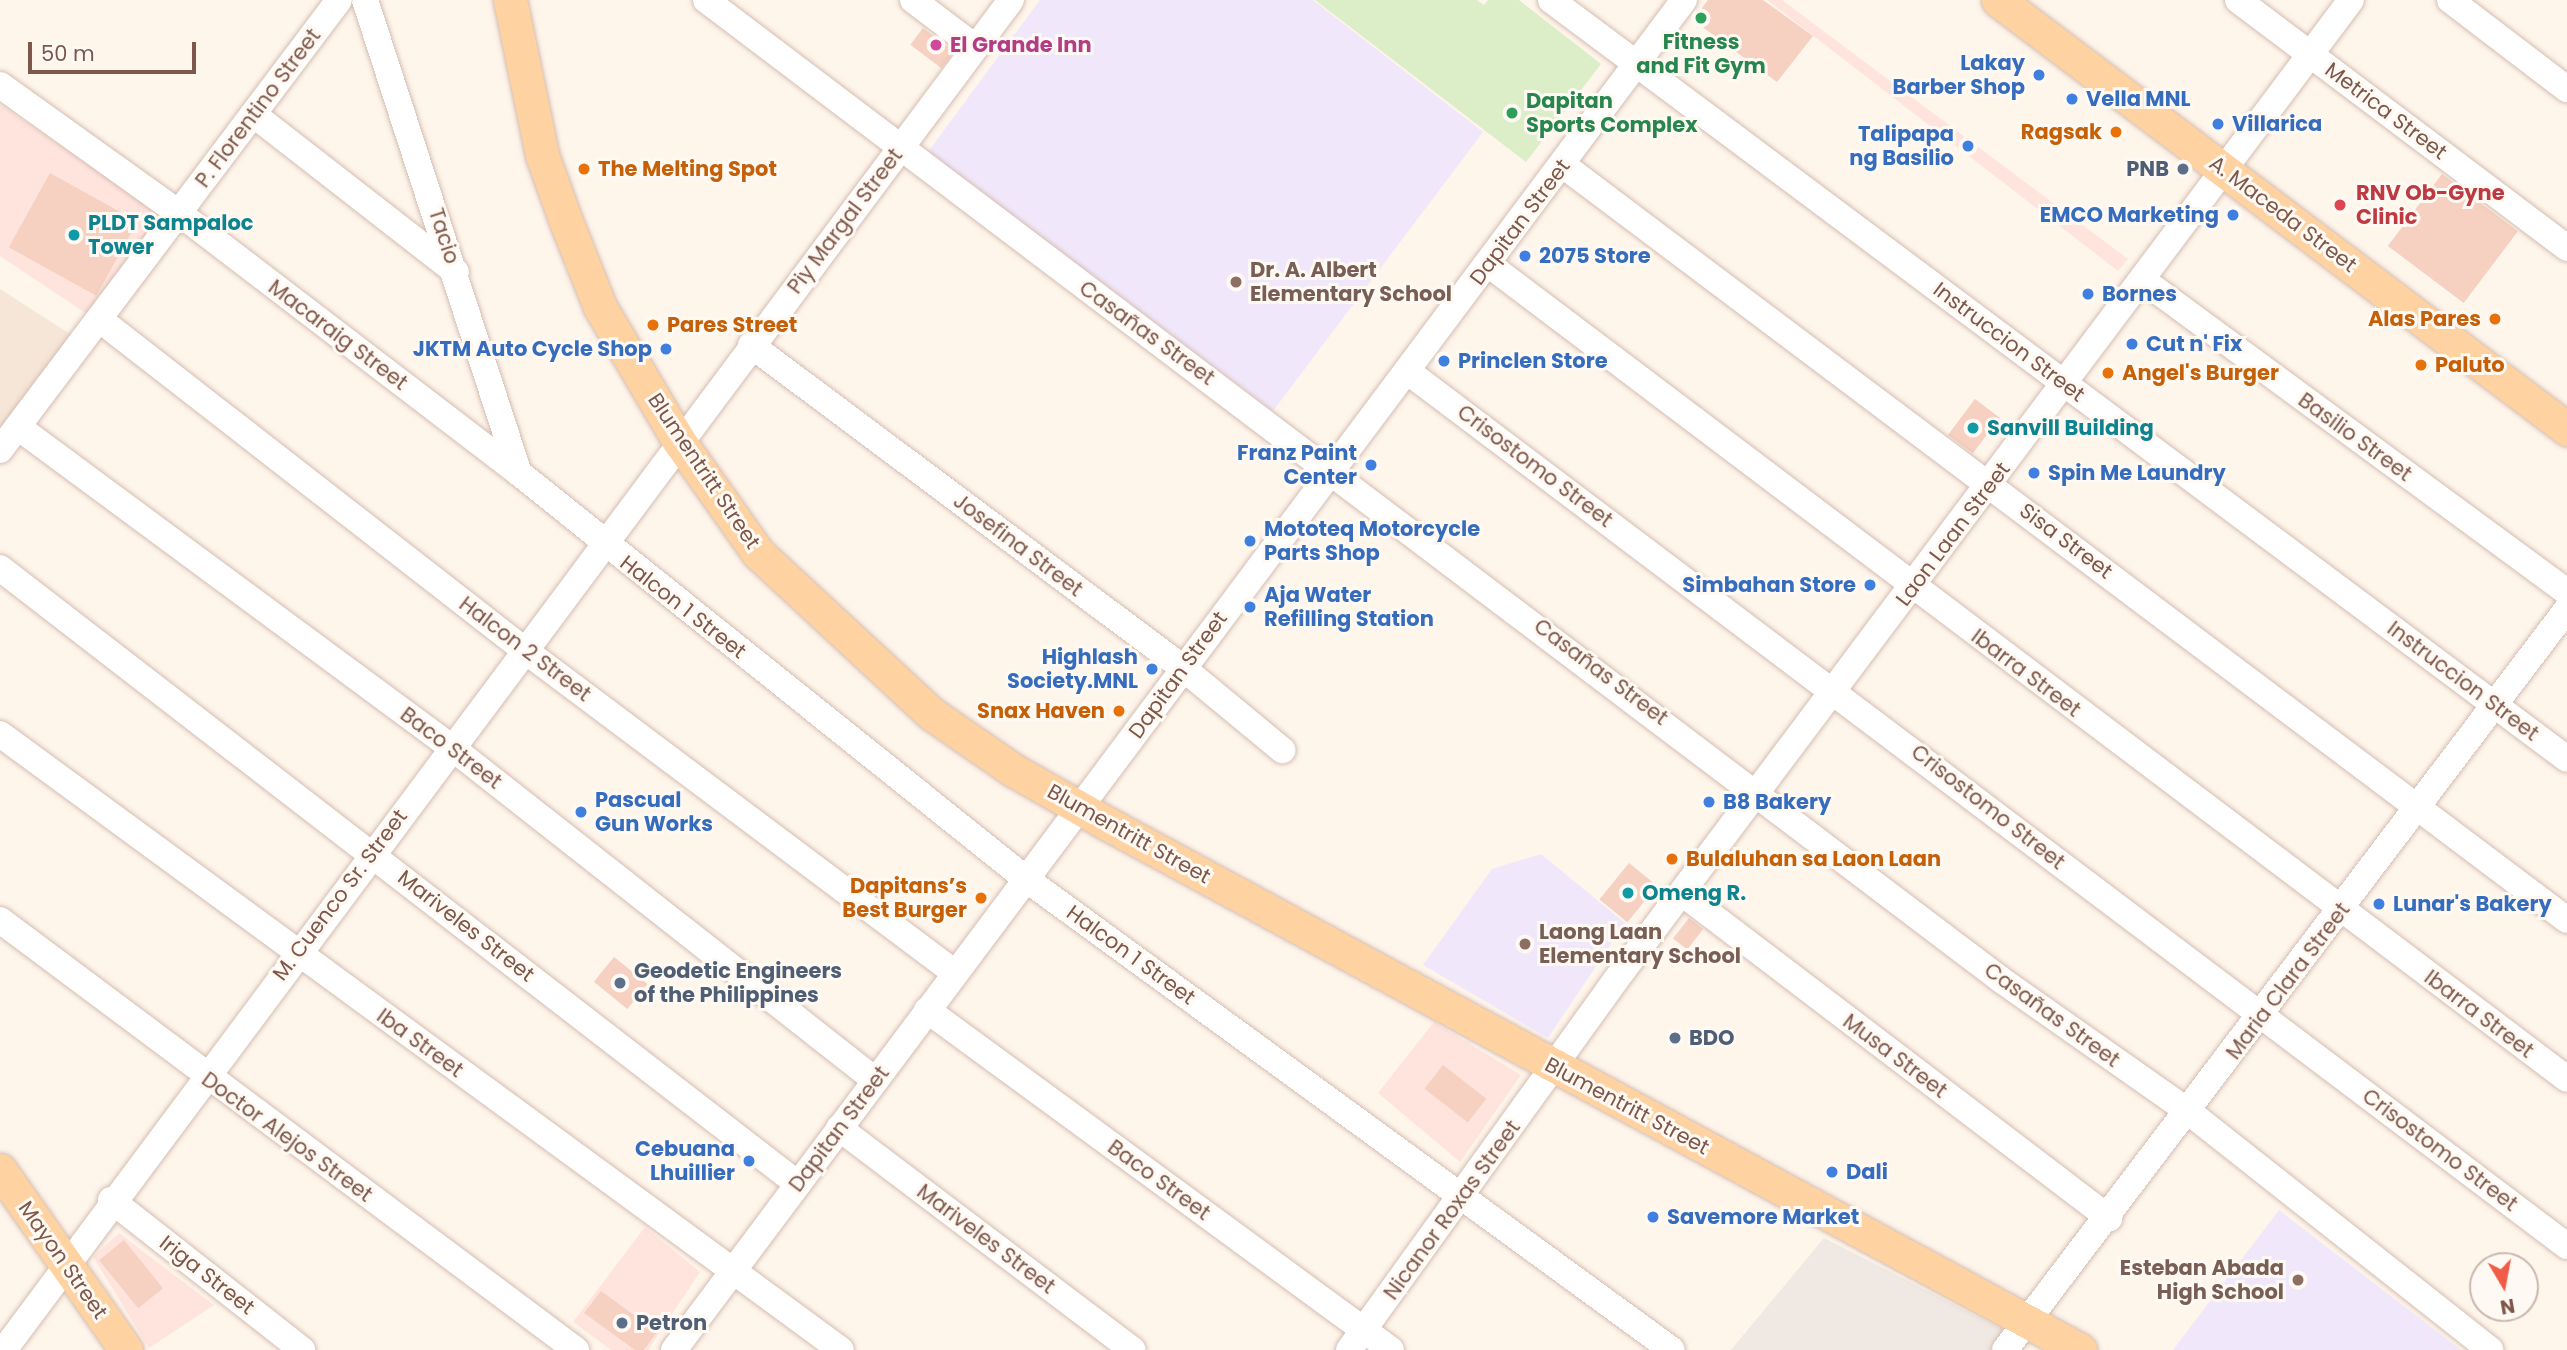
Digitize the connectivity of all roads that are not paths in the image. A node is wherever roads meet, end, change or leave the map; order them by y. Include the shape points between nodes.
1 (365, 0) edge
2 (510, 0) edge
3 (706, 0) edge
4 (914, 0) edge
5 (1011, 0) edge
6 (1551, 0) edge
7 (1684, 0) edge
8 (1998, 0) edge
9 (2238, 0) edge
10 (2351, 0) edge
11 (2450, 0) edge
12 (326, 4) edge
13 (975, 47) junction
14 (2311, 54) junction
15 (1637, 65) junction
16 (0, 85) edge
17 (2567, 89) edge
18 (253, 114) junction
19 (898, 150) junction
20 (1563, 165) junction
21 (2225, 171) junction
22 (179, 213) junction
23 (2567, 248) edge
24 (1488, 264) junction
25 (456, 272) junction
26 (2144, 281) junction
27 (99, 319) junction
28 (751, 345) junction
29 (1407, 371) junction
30 (2066, 384) junction
31 (18, 427) junction
32 (2567, 429) edge
33 (679, 441) junction
34 (0, 450) edge
35 (1333, 470) junction
36 (519, 473) junction
37 (1991, 484) junction
38 (603, 543) junction
39 (0, 568) edge
40 (1913, 587) junction
41 (2567, 592) edge
42 (2567, 609) edge
43 (523, 649) junction
44 (1183, 668) junction
45 (1836, 690) junction
46 (2495, 704) junction
47 (0, 734) edge
48 (451, 747) junction
49 (1282, 750) dead end
50 (2567, 759) edge
51 (1759, 792) junction
52 (1079, 807) junction
53 (2418, 807) junction
54 (372, 852) junction
55 (1026, 879) junction
56 (1682, 893) junction
57 (2340, 911) junction
58 (0, 920) edge
59 (2567, 920) edge
60 (296, 953) junction
61 (955, 973) junction
62 (927, 1010) junction
63 (2261, 1016) junction
64 (1554, 1068) junction
65 (204, 1076) junction
66 (875, 1080) junction
67 (2567, 1080) edge
68 (2189, 1112) junction
69 (839, 1128) junction
70 (0, 1170) edge
71 (798, 1184) junction
72 (1463, 1194) junction
73 (111, 1200) junction
74 (2109, 1218) junction
75 (2567, 1246) edge
76 (65, 1263) junction
77 (732, 1272) junction
78 (2026, 1321) junction
79 (1357, 1340) edge
80 (4, 1350) edge
81 (126, 1350) edge
82 (302, 1350) edge
83 (576, 1350) edge
84 (674, 1350) edge
85 (841, 1350) edge
86 (1133, 1350) edge
87 (1391, 1350) edge
88 (1672, 1350) edge
89 (2006, 1350) edge
90 (2080, 1350) edge
91 (2490, 1350) edge

1 - 25 street, Tacio
2 - 33 main road, Blumentritt Street via 542,155 565,219 600,307
3 - 19 street, Casañas Street
4 - 13 street
5 - 13 street, Piy Margal Street
6 - 15 street, Instruccion Street
7 - 15 street, Dapitan Street
8 - 21 main road, A. Maceda Street
9 - 14 street, Metrica Street
10 - 14 street, Laon Laan Street
11 - 17 street
12 - 18 street, P. Florentino Street
13 - 19 street, Piy Margal Street
14 - 21 street, Laon Laan Street
14 - 23 street, Metrica Street
15 - 20 street, Dapitan Street
15 - 30 street, Instruccion Street
16 - 22 street, Macaraig Street
18 - 22 street, P. Florentino Street
18 - 25 street
19 - 28 street, Piy Margal Street
19 - 35 street, Casañas Street
20 - 24 street, Dapitan Street
20 - 37 street, Sisa Street
21 - 26 street, Laon Laan Street
21 - 32 main road, A. Maceda Street
22 - 27 street, P. Florentino Street
22 - 36 street, Macaraig Street
24 - 29 street, Dapitan Street
24 - 40 street, Ibarra Street
25 - 36 street, Tacio
26 - 30 street, Laon Laan Street
26 - 41 street, Basilio Street
27 - 31 street, P. Florentino Street
27 - 43 street, Halcon 2 Street
28 - 33 street, Piy Margal Street
28 - 44 street, Josefina Street
29 - 35 street, Dapitan Street
29 - 45 street, Crisostomo Street
30 - 37 street, Laon Laan Street
30 - 46 street, Instruccion Street
31 - 34 street, P. Florentino Street
31 - 48 street, Baco Street
33 - 38 street, M. Cuenco Sr. Street
33 - 52 main road, Blumentritt Street via 758,553 844,637 932,714 1013,770
35 - 44 street, Dapitan Street
35 - 51 street, Casañas Street
36 - 38 street, Macaraig Street
37 - 40 street, Laon Laan Street
37 - 53 street, Sisa Street
38 - 43 street, M. Cuenco Sr. Street
38 - 55 street, Halcon 1 Street
39 - 54 street, Mariveles Street
40 - 45 street, Laon Laan Street
40 - 57 street, Ibarra Street
42 - 46 street, Maria Clara Street
43 - 48 street, M. Cuenco Sr. Street
43 - 61 street, Halcon 2 Street
44 - 49 street, Josefina Street
44 - 52 street, Dapitan Street
45 - 51 street, Laon Laan Street
45 - 63 street, Crisostomo Street
46 - 50 street, Instruccion Street
46 - 53 street, Maria Clara Street
47 - 60 street, Iba Street
48 - 54 street, M. Cuenco Sr. Street
48 - 66 street, Baco Street
51 - 56 street, Laon Laan Street
51 - 68 street, Casañas Street via 2000,979
52 - 55 street, Dapitan Street
52 - 64 main road, Blumentritt Street
53 - 57 street, Maria Clara Street
53 - 59 street, Sisa Street
54 - 60 street, M. Cuenco Sr. Street
54 - 71 street, Mariveles Street
55 - 61 street, Dapitan Street
55 - 72 street, Halcon 1 Street
56 - 64 street, Laon Laan Street
56 - 74 street, Musa Street
57 - 63 street, Maria Clara Street
57 - 67 street, Ibarra Street
58 - 65 street, Doctor Alejos Street
60 - 65 street, M. Cuenco Sr. Street
60 - 77 street, Iba Street
61 - 62 street, Dapitan Street
62 - 66 street, Dapitan Street
62 - 79 street, Baco Street
63 - 68 street, Maria Clara Street
63 - 75 street, Crisostomo Street
64 - 72 street, Nicanor Roxas Street
64 - 78 main road, Blumentritt Street via 1871,1233
65 - 73 street, M. Cuenco Sr. Street
65 - 83 street, Doctor Alejos Street
66 - 69 street, Dapitan Street
68 - 74 street, Maria Clara Street
68 - 91 street, Casañas Street
69 - 71 street, Dapitan Street
69 - 86 street, Mariveles Street
70 - 76 main road, Mayon Street
71 - 77 street, Dapitan Street
72 - 79 street, Nicanor Roxas Street
72 - 88 street, Halcon 1 Street
73 - 76 street, M. Cuenco Sr. Street
73 - 82 street, Iriga Street
74 - 78 street, Maria Clara Street
76 - 80 street, M. Cuenco Sr. Street
76 - 81 main road, Mayon Street
77 - 84 street, Dapitan Street
77 - 85 street, Iba Street
78 - 89 street, Maria Clara Street
78 - 90 main road, Blumentritt Street
79 - 87 street, Baco Street

